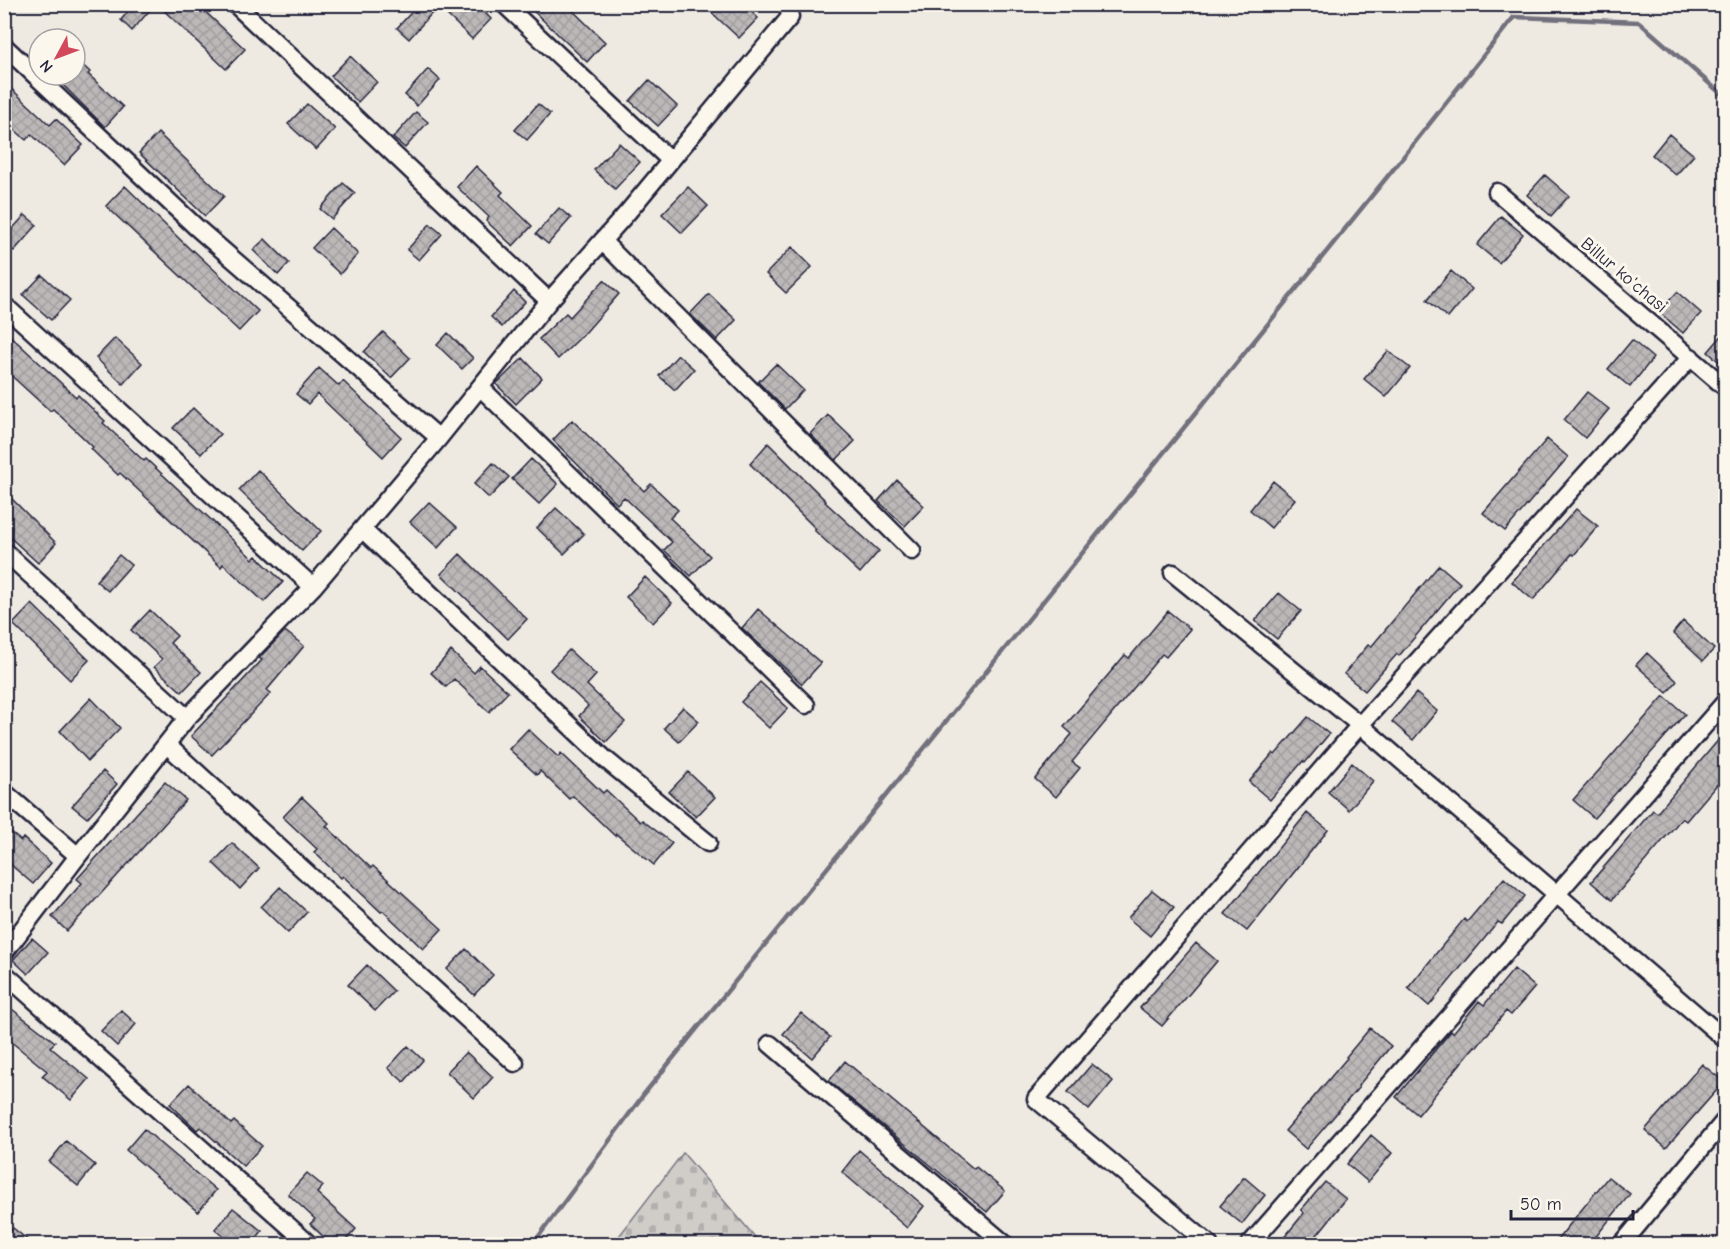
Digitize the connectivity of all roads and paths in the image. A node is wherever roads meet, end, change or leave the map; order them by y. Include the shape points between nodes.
1 (235, 4) edge
2 (504, 4) edge
3 (776, 4) edge
4 (789, 11) edge
5 (4, 46) edge
6 (670, 160) junction
7 (1497, 192) dead end
8 (602, 241) junction
9 (549, 301) junction
10 (4, 305) edge
11 (1690, 357) junction
12 (480, 387) junction
13 (1725, 388) edge
14 (439, 438) junction
15 (362, 529) junction
16 (4, 551) edge
17 (912, 551) dead end
18 (1173, 573) dead end
19 (313, 587) junction
20 (1725, 701) edge
21 (806, 705) dead end
22 (188, 718) junction
23 (1360, 725) junction
24 (167, 746) junction
25 (4, 792) edge
26 (708, 843) dead end
27 (78, 856) junction
28 (1555, 894) junction
29 (4, 952) edge
30 (4, 973) edge
31 (1725, 1040) edge
32 (770, 1044) dead end
33 (515, 1063) dead end
34 (1725, 1119) edge
35 (309, 1245) edge
36 (1005, 1245) edge
37 (1209, 1245) edge
38 (1250, 1245) edge
39 (1622, 1245) edge

1 - 9 street
2 - 6 street
3 - 4 street
4 - 6 street
5 - 14 street via 196,226
6 - 8 street
7 - 11 street, Billur ko'chasi
8 - 9 street
8 - 17 street
9 - 12 street
10 - 19 street
11 - 13 street, Billur ko'chasi
11 - 23 street
12 - 14 street
12 - 21 street
14 - 15 street
15 - 19 street
15 - 26 street via 605,759
16 - 22 street
18 - 23 street
19 - 22 street
20 - 28 street
22 - 24 street
23 - 28 street
23 - 37 street via 1036,1099
24 - 27 street
24 - 33 street
25 - 27 street
27 - 29 street
28 - 31 street
28 - 38 street
30 - 35 street
32 - 36 street
34 - 39 street

